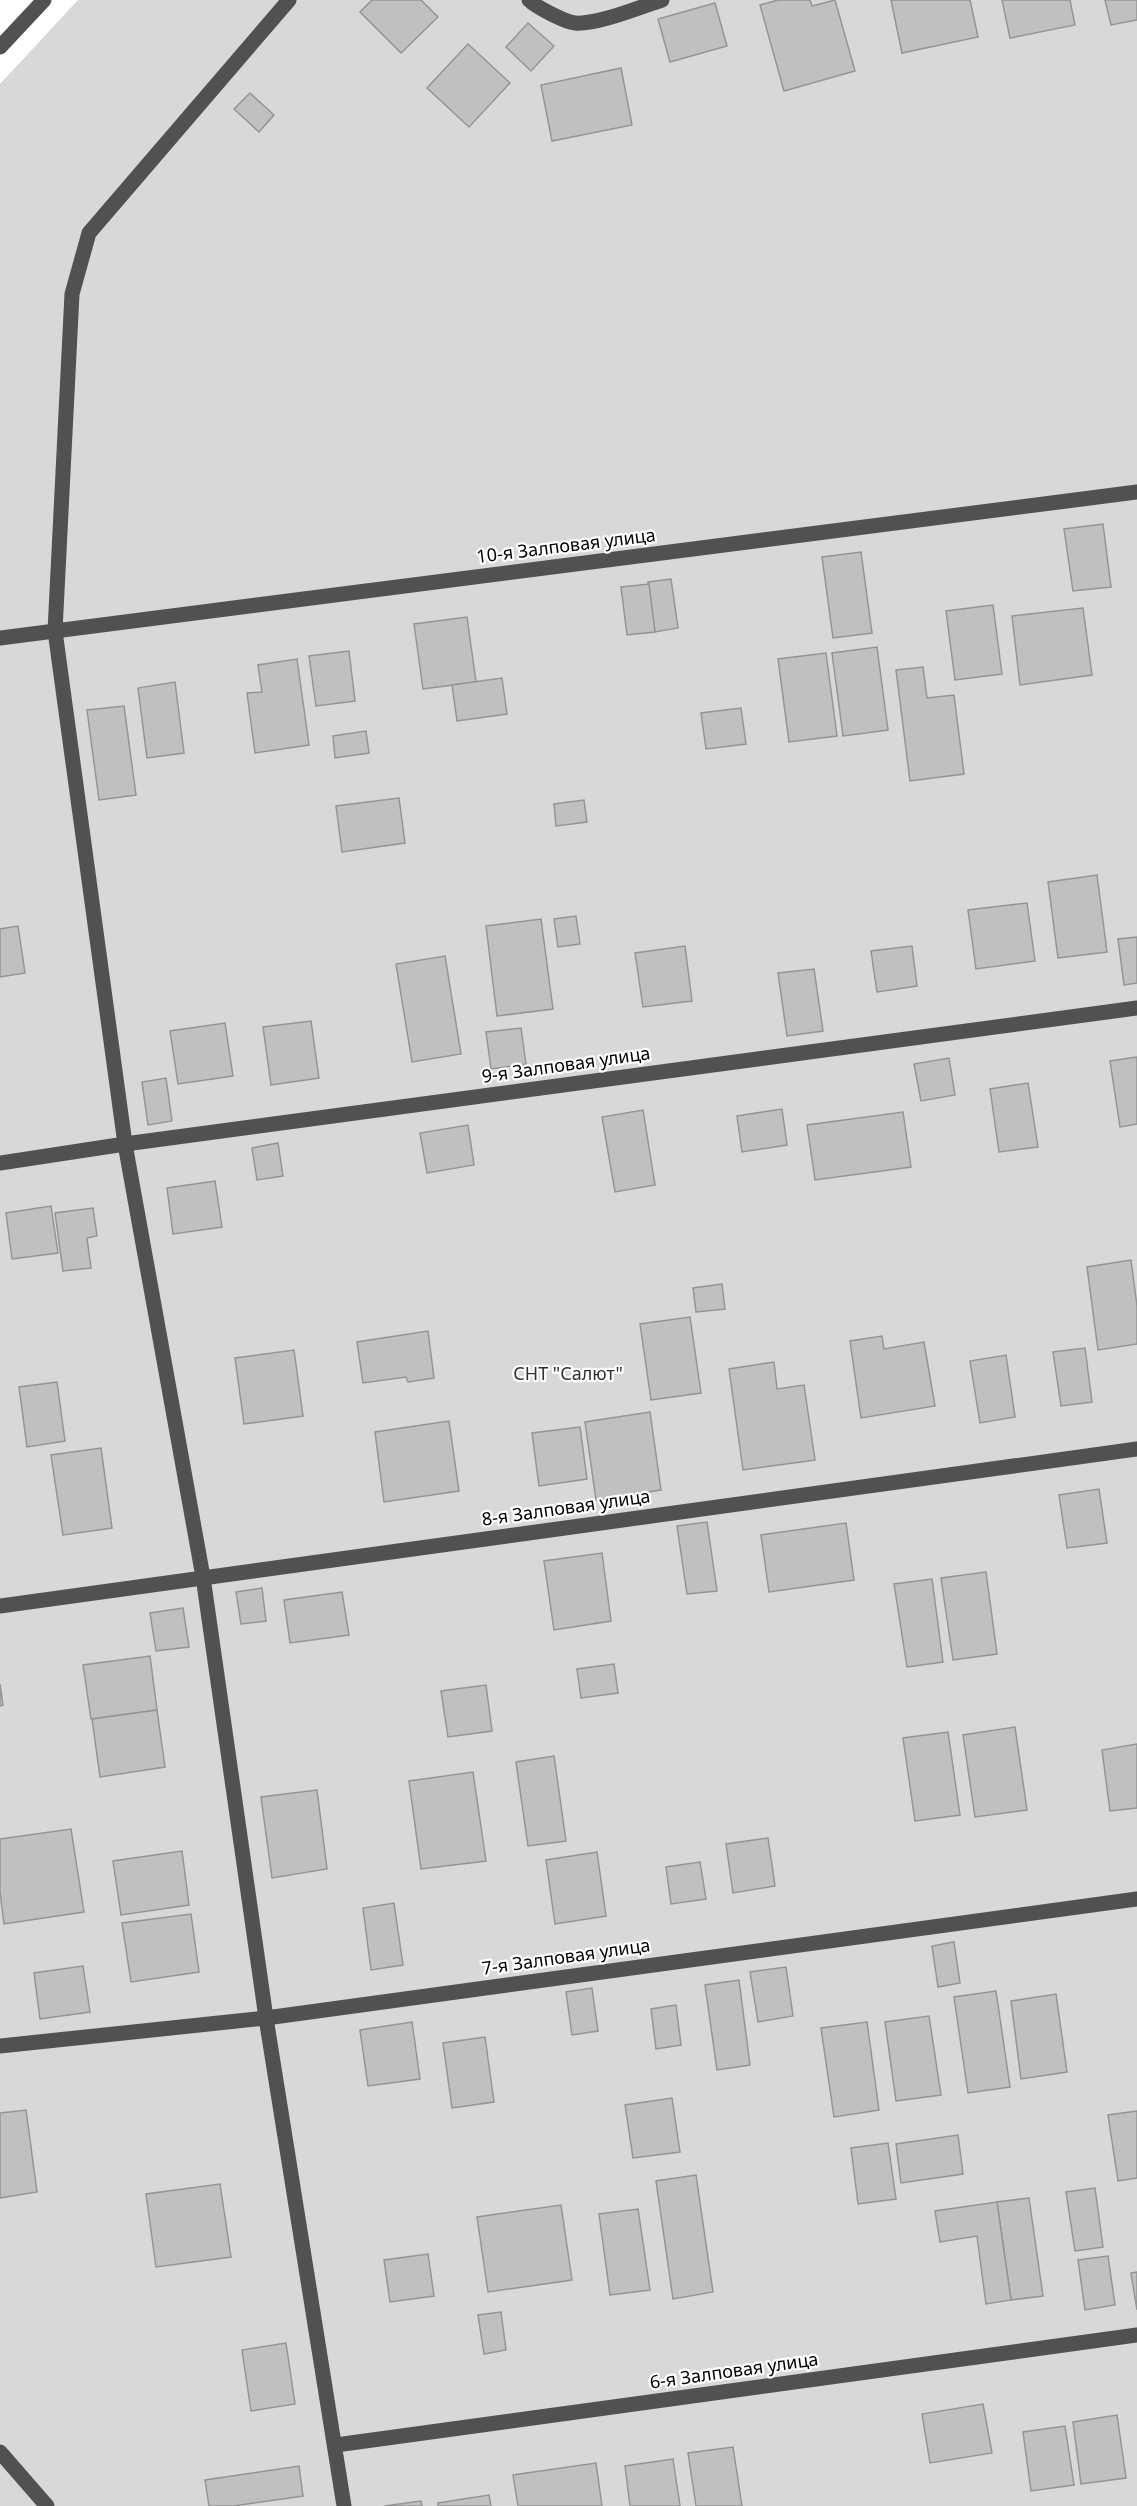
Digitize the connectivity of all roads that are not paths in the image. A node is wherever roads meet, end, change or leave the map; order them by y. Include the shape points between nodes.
1 (44, 0) edge
2 (289, 0) edge
3 (529, 0) edge
4 (662, 0) edge
5 (0, 48) edge
6 (1137, 492) edge
7 (55, 631) junction
8 (0, 638) edge
9 (1137, 1008) edge
10 (125, 1144) junction
11 (0, 1163) edge
12 (1137, 1449) edge
13 (204, 1577) junction
14 (0, 1606) edge
15 (1137, 1899) edge
16 (266, 2018) junction
17 (0, 2046) edge
18 (1137, 2335) edge
19 (336, 2445) junction
20 (0, 2452) edge
21 (47, 2506) edge
22 (344, 2506) edge

1 - 5 street
2 - 7 street via 89,233 72,294
3 - 4 street via 574,23 611,17
6 - 7 street, 10-я Залповая улица
7 - 8 street, 10-я Залповая улица
7 - 10 street
9 - 10 street, 9-я Залповая улица
10 - 11 street, 9-я Залповая улица
10 - 13 street
12 - 13 street, 8-я Залповая улица
13 - 14 street, 8-я Залповая улица
13 - 16 street
15 - 16 street, 7-я Залповая улица
16 - 17 street, 7-я Залповая улица
16 - 19 street
18 - 19 street, 6-я Залповая улица
19 - 22 street
20 - 21 street

